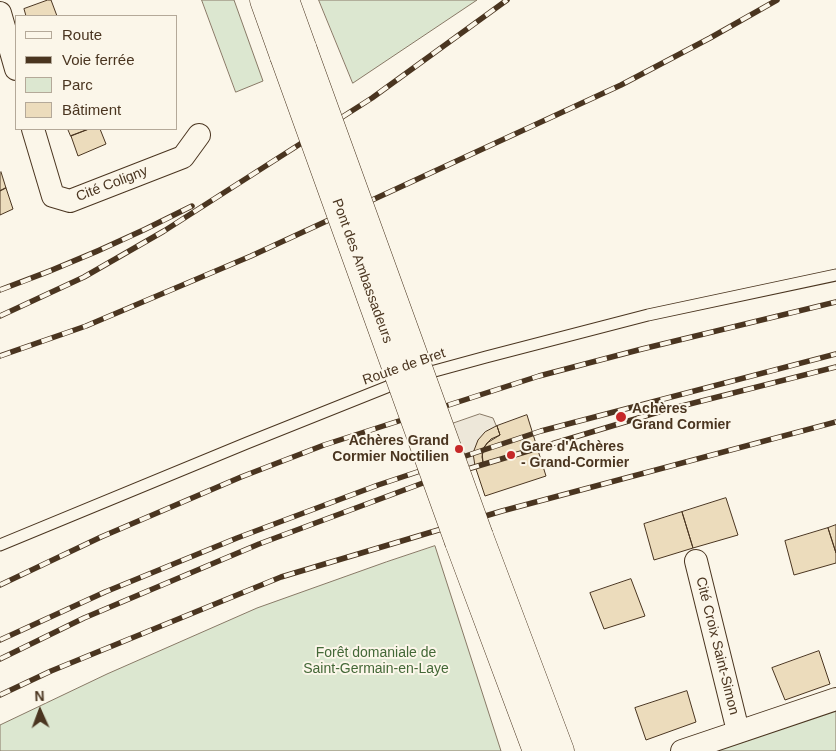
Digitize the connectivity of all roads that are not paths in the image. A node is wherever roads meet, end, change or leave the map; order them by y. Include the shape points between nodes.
1 (264, 0) edge
2 (285, 0) edge
3 (0, 13) edge
4 (294, 53) junction
5 (15, 66) edge
6 (34, 130) edge
7 (199, 135) dead end
8 (836, 275) edge
9 (469, 539) junction
10 (0, 545) edge
11 (696, 561) dead end
12 (836, 699) edge
13 (738, 731) junction
14 (537, 751) edge
15 (560, 751) edge
16 (682, 751) edge

1 - 4 main road, Pont des Ambassadeurs
2 - 4 main road, Pont des Ambassadeurs
3 - 5 street
4 - 9 main road, Pont des Ambassadeurs, bridge
6 - 7 street, Cité Coligny via 53,196 70,201 182,157
8 - 10 lane, Route de Bret via 648,315 402,381
9 - 14 main road
9 - 15 main road
11 - 13 street, Cité Croix Saint-Simon
12 - 13 street, Cité Croix Saint-Simon
13 - 16 street, Cité Croix Saint-Simon

